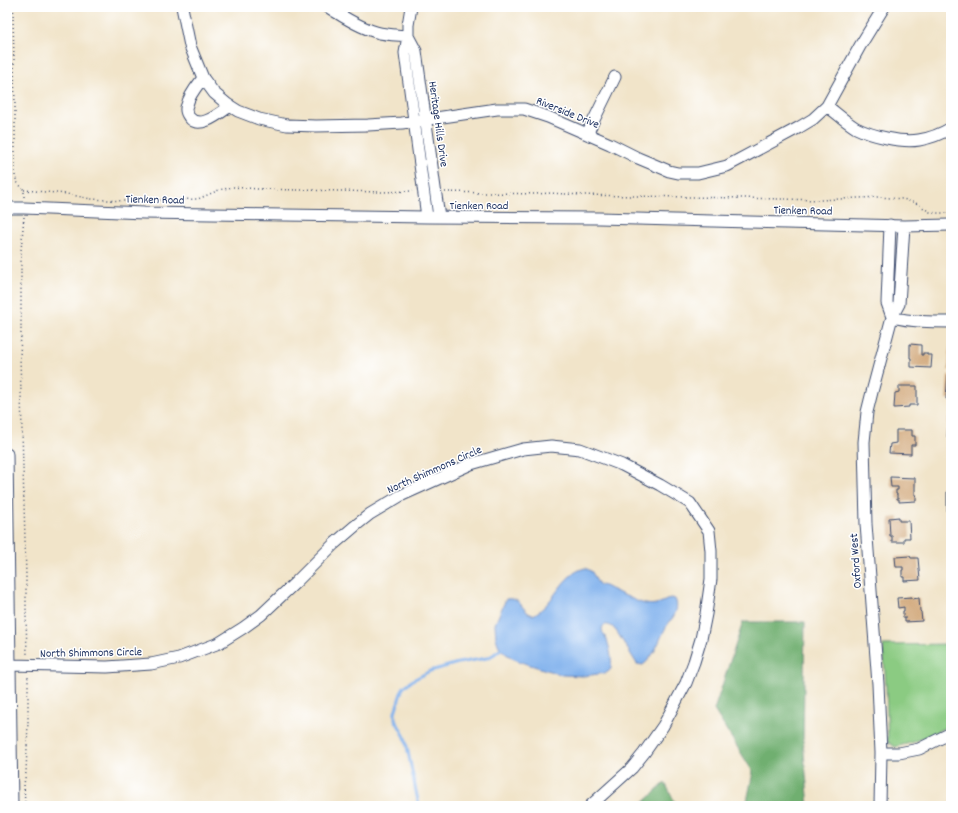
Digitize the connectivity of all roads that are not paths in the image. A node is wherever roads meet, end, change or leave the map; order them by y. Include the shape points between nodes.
1 (182, 7) edge
2 (328, 7) edge
3 (411, 7) edge
4 (884, 7) edge
5 (408, 36) junction
6 (615, 77) dead end
7 (202, 78) junction
8 (230, 106) junction
9 (827, 106) junction
10 (426, 119) junction
11 (414, 121) junction
12 (951, 128) edge
13 (587, 134) junction
14 (7, 208) edge
15 (427, 217) junction
16 (439, 217) junction
17 (890, 225) junction
18 (951, 225) edge
19 (904, 226) junction
20 (892, 317) junction
21 (951, 322) edge
22 (7, 454) edge
23 (10, 665) junction
24 (951, 733) edge
25 (881, 753) junction
26 (9, 784) edge
27 (593, 803) edge
28 (12, 806) edge
29 (880, 806) edge

1 - 7 street, Riverside Drive via 190,46
2 - 5 street via 345,19 376,32
3 - 5 street, Heritage Hills Drive
4 - 9 street, Riverside Drive
5 - 10 street, Heritage Hills Drive via 416,50
5 - 11 street, Heritage Hills Drive via 405,53
6 - 13 street
7 - 8 street, Riverside Drive via 214,93
7 - 8 street via 186,107 191,120 205,121
8 - 11 street, Riverside Drive via 238,112 287,125 342,126
9 - 12 street via 857,128 893,139 919,140 941,134
9 - 13 street, Riverside Drive via 798,128 727,166 698,173 678,173 669,170
10 - 11 street, Riverside Drive
10 - 13 street, Riverside Drive via 497,109 524,109
10 - 16 street, Heritage Hills Drive
11 - 15 street, Heritage Hills Drive
14 - 15 street, Tienken Road
15 - 16 street, Tienken Road
16 - 17 street, Tienken Road
17 - 19 street, Tienken Road
17 - 20 street, Oxford West via 887,303
18 - 19 street, Tienken Road
19 - 20 street, Oxford West via 899,304
20 - 21 street
20 - 25 street, Oxford West via 869,405 864,442 866,524
22 - 23 street
23 - 26 street
23 - 27 street, North Shimmons Circle via 107,667 151,664 179,658 219,642 261,615 334,544 370,514 400,496 471,464 523,448 551,446 580,449 622,465 690,503 709,531 711,551 706,614 701,639 686,683 663,726 644,753 632,768
24 - 25 street via 919,749
25 - 29 street, Oxford West
26 - 28 street

